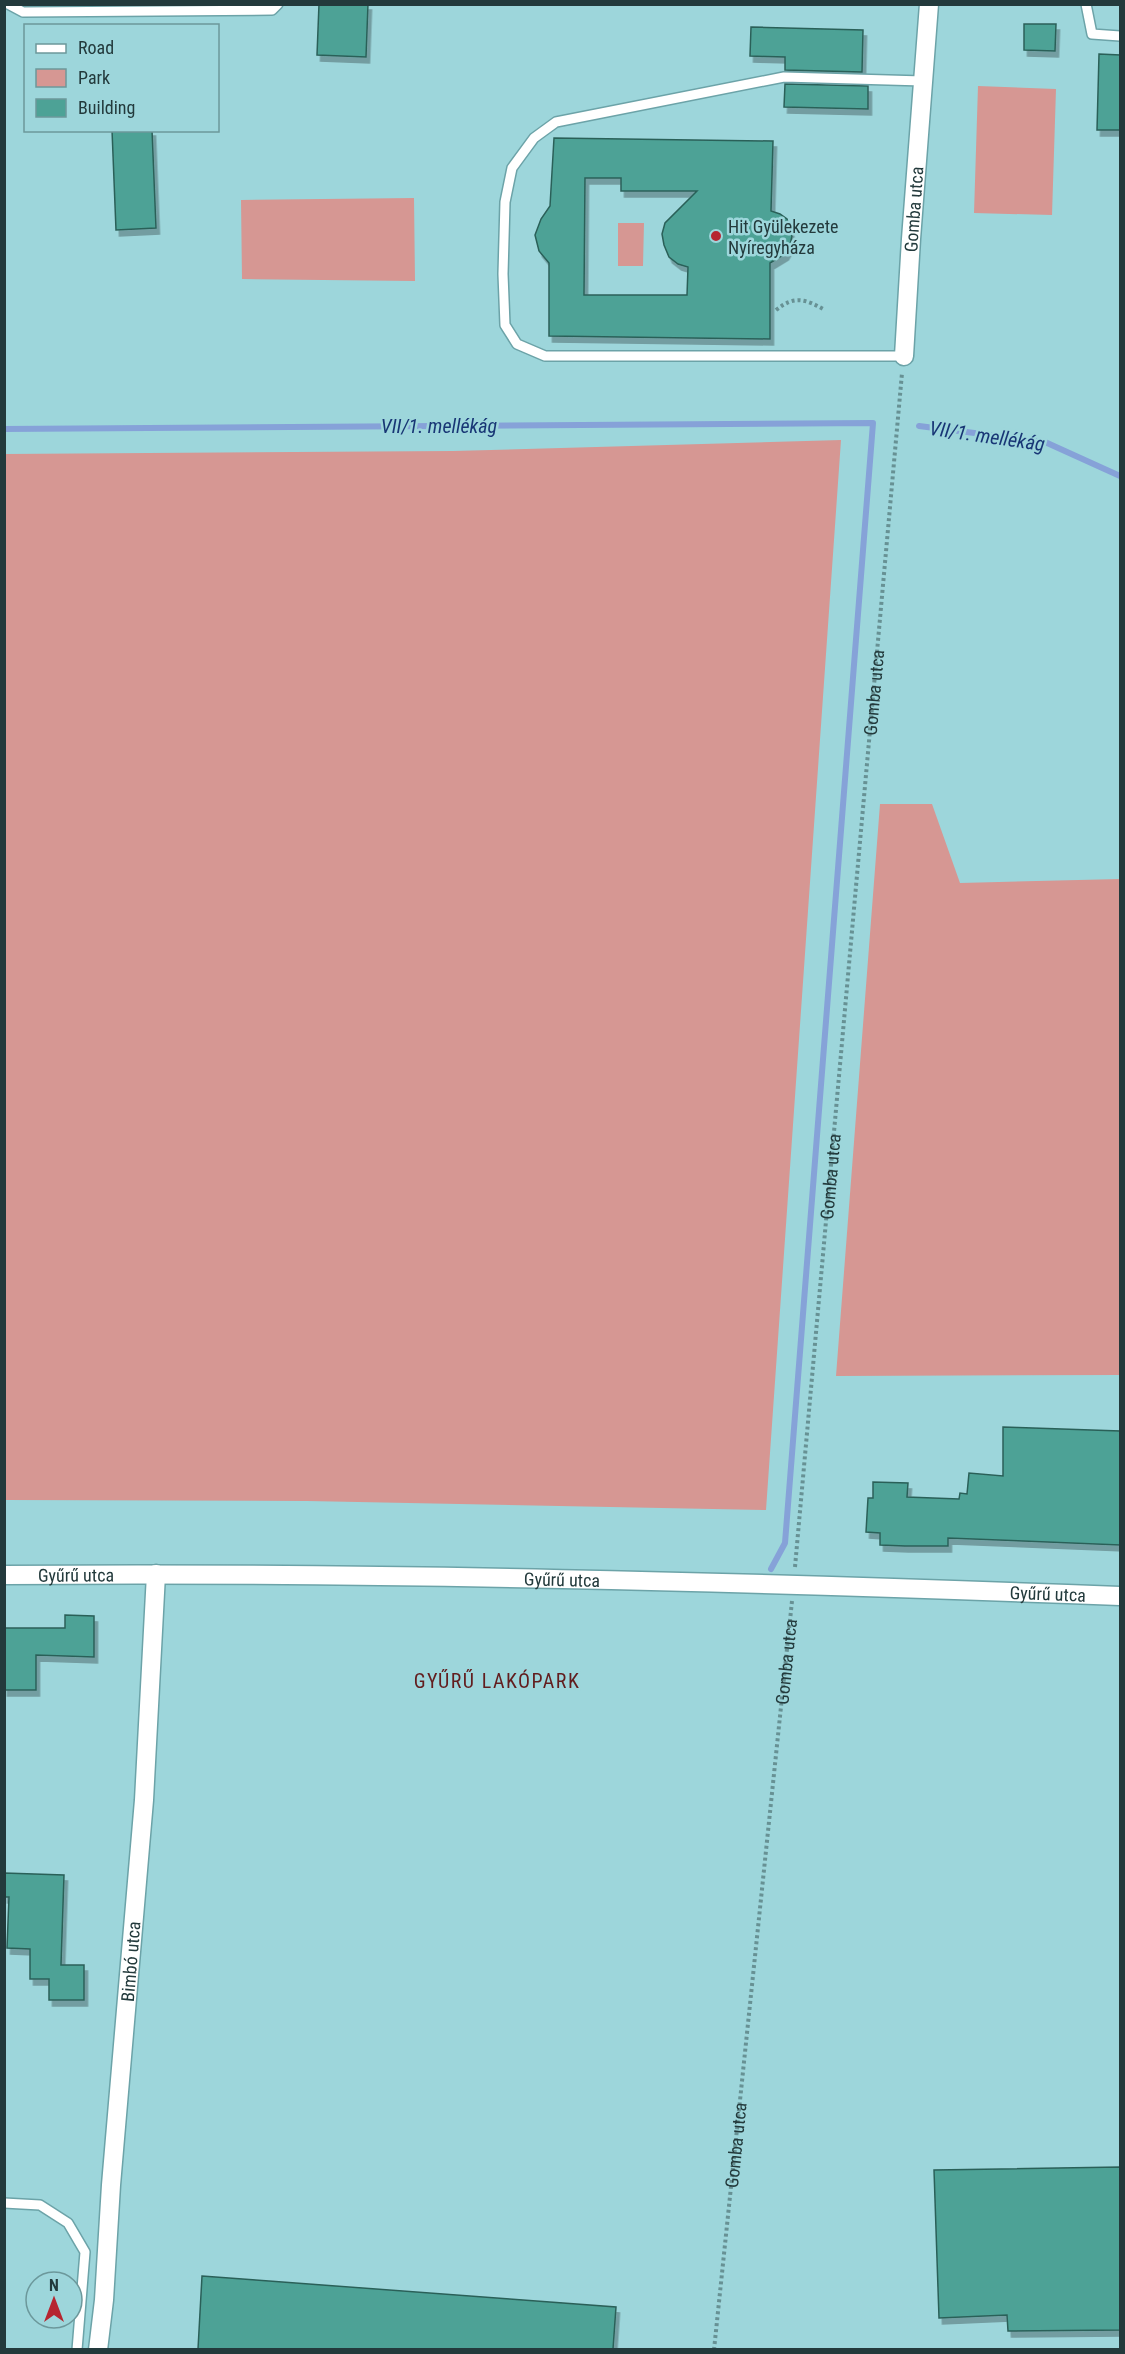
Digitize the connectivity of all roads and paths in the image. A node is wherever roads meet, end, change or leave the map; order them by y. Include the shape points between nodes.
1 (8, 4) edge
2 (278, 4) edge
3 (929, 4) edge
4 (1086, 4) edge
5 (153, 7) edge
6 (1120, 36) edge
7 (923, 81) junction
8 (776, 310) dead end
9 (825, 310) dead end
10 (904, 356) junction
11 (156, 1574) junction
12 (4, 1575) edge
13 (794, 1584) junction
14 (1120, 1596) edge
15 (4, 2203) edge
16 (77, 2349) edge
17 (98, 2349) edge
18 (714, 2349) edge

1 - 5 lane via 23,12
2 - 5 lane via 272,10
3 - 7 street, Gomba utca
4 - 6 lane via 1092,34
7 - 10 street, Gomba utca
7 - 10 lane via 784,77 555,122 534,138 512,168 505,202 505,324 517,344 544,356
8 - 9 path via 786,302 798,300
10 - 13 path, Gomba utca
11 - 12 street, Gyűrű utca
11 - 13 street, Gyűrű utca
11 - 17 street, Bimbó utca via 144,1800
13 - 14 street, Gyűrű utca
13 - 18 path, Gomba utca
15 - 16 lane via 39,2205 68,2223 85,2252

